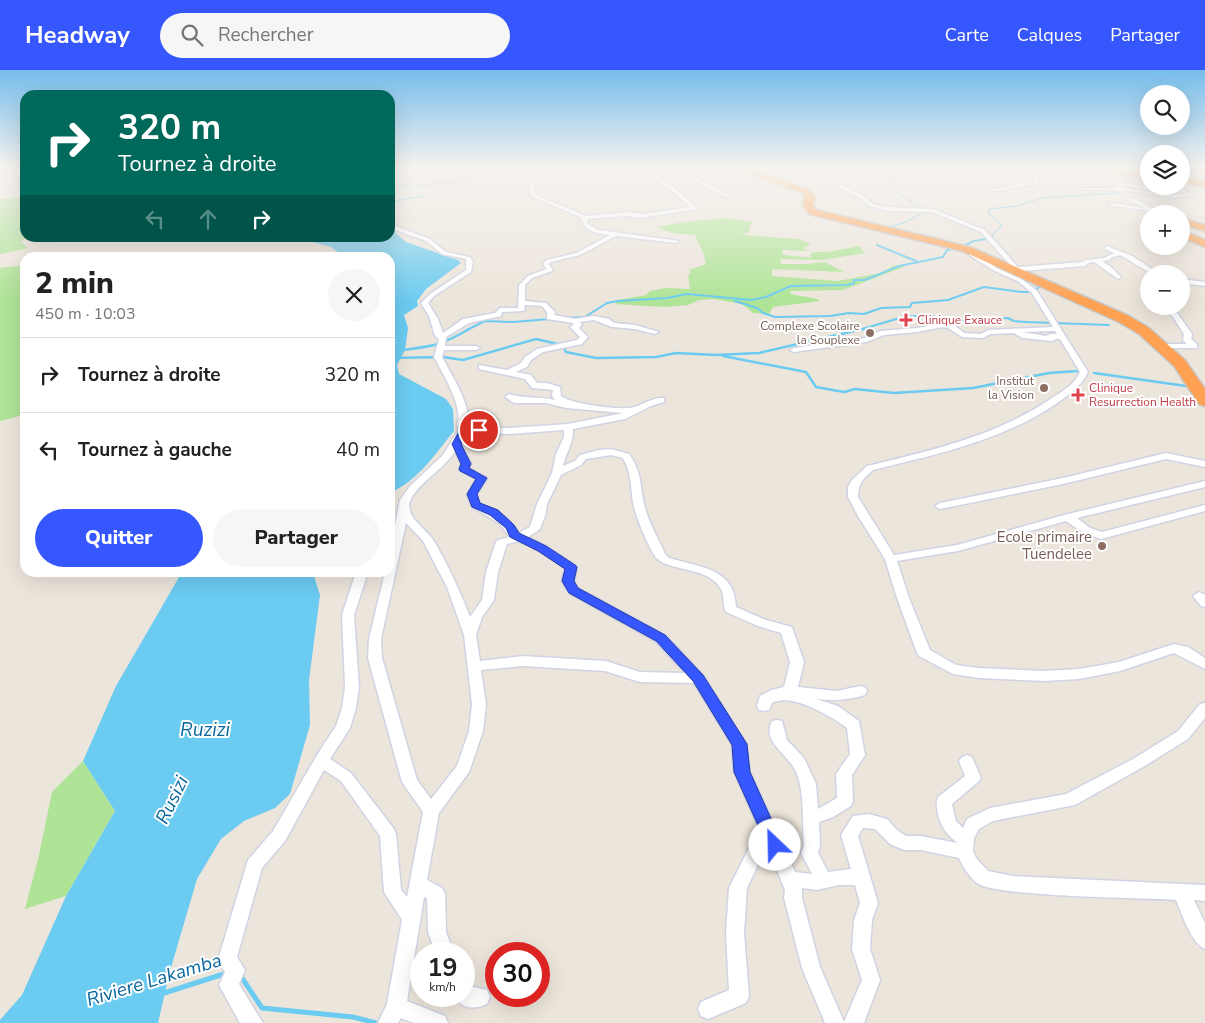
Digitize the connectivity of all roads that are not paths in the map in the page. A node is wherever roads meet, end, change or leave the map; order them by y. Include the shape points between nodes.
1 (577, 212) edge
2 (665, 212) edge
3 (814, 212) edge
4 (934, 212) edge
5 (584, 218) junction
6 (1190, 222) edge
7 (395, 227) edge
8 (1205, 228) edge
9 (614, 235) junction
10 (1190, 238) edge
11 (676, 241) dead end
12 (1205, 244) edge
13 (1107, 248) dead end
14 (973, 252) junction
15 (1120, 253) junction
16 (1086, 257) dead end
17 (1094, 260) junction
18 (1140, 265) edge
19 (1019, 271) junction
20 (1118, 277) dead end
21 (1190, 283) edge
22 (1203, 285) edge
23 (523, 303) junction
24 (1176, 315) edge
25 (574, 321) junction
26 (655, 332) dead end
27 (1061, 333) junction
28 (442, 342) junction
29 (1162, 346) junction
30 (476, 348) dead end
31 (794, 350) dead end
32 (482, 366) dead end
33 (507, 373) junction
34 (508, 398) dead end
35 (661, 400) dead end
36 (1205, 401) edge
37 (575, 406) junction
38 (635, 411) junction
39 (568, 427) junction
40 (464, 430) junction
41 (456, 444) junction
42 (1205, 464) edge
43 (557, 473) junction
44 (1205, 484) edge
45 (940, 506) dead end
46 (403, 508) junction
47 (1205, 508) edge
48 (1068, 517) junction
49 (395, 528) edge
50 (519, 538) junction
51 (891, 559) junction
52 (360, 577) edge
53 (390, 577) edge
54 (470, 636) junction
55 (1205, 664) edge
56 (473, 666) junction
57 (698, 678) junction
58 (860, 691) dead end
59 (783, 693) junction
60 (764, 706) dead end
61 (1205, 708) edge
62 (777, 725) dead end
63 (322, 760) junction
64 (967, 761) dead end
65 (431, 810) junction
66 (810, 818) junction
67 (768, 829) junction
68 (965, 845) junction
69 (862, 877) junction
70 (790, 879) junction
71 (824, 880) junction
72 (418, 884) junction
73 (1182, 892) junction
74 (1205, 893) edge
75 (412, 919) junction
76 (1205, 940) edge
77 (442, 942) edge
78 (708, 1010) dead end
79 (391, 1016) edge
80 (253, 1023) edge
81 (438, 1023) edge
82 (835, 1023) edge
83 (854, 1023) edge

1 - 5 street
2 - 5 street
3 - 14 highway
4 - 19 street via 983,231
5 - 9 street via 586,225 593,230
6 - 8 highway
7 - 28 street via 409,230 441,247 444,253 469,260 469,271 424,303 425,309 434,317
9 - 11 street
9 - 23 street via 578,254 549,261 545,264 550,270 530,277 522,285
10 - 12 highway
13 - 15 street
14 - 19 highway
14 - 27 street via 970,254 1022,281 1032,290
15 - 17 street via 1108,256 1108,259
15 - 18 street
16 - 17 street
17 - 19 street via 1074,266
17 - 20 street
19 - 29 highway via 1124,319
21 - 22 street
23 - 25 street via 544,304 551,312 550,317
23 - 28 street via 522,310 500,310 498,314 467,320
24 - 29 street via 1194,346
25 - 26 street via 594,318 612,325
25 - 33 street via 578,325 574,327 584,338 579,342 533,352 524,365
27 - 31 street via 1050,336 1052,339 1022,336 1016,331 988,332 983,336 962,334 943,325 886,332 866,340
27 - 51 street via 1084,372 1078,383 1042,410 982,438 870,468 862,474 854,487 853,497
28 - 30 street
28 - 40 street via 438,357 455,389
29 - 36 highway via 1180,363
32 - 33 street
33 - 37 street via 528,377 535,386 557,389 558,399
34 - 37 street via 546,400
35 - 38 street
37 - 38 street
38 - 39 street via 622,417
39 - 40 street
39 - 43 street via 569,437
40 - 41 street
41 - 46 street via 440,465 409,493
41 - 50 street via 466,464 464,469 482,478 472,494 476,505 494,513
42 - 45 street via 1166,456
43 - 50 street via 546,491 535,529
43 - 59 street via 578,464 583,457 599,453 626,456 637,483 640,510 660,556 713,575 726,584 731,594 730,609 788,630 797,662
44 - 48 street
46 - 49 street
46 - 54 street via 438,557 453,587
47 - 48 street via 1101,536
48 - 51 street via 958,548
50 - 54 street via 502,542 492,572 488,600 476,617
50 - 57 street via 571,567 568,581 573,590 660,638
51 - 55 street via 924,653 953,669 1044,676 1079,674 1120,666 1174,648
52 - 63 street via 348,614 352,669 349,708 343,728
53 - 65 street via 375,639 375,658 410,782
54 - 56 street
56 - 57 street via 523,661 606,666 640,677
56 - 65 street via 479,704 470,754 464,768
57 - 67 street via 739,744 742,772
58 - 59 street via 838,696
59 - 60 street via 765,700
59 - 66 street via 834,710 854,725 858,755 844,774 845,801
61 - 68 street via 1183,734 1069,800 990,814 973,824
62 - 66 street via 780,742 799,762 808,784
63 - 75 street via 346,777 388,834 393,892
63 - 80 street via 280,836 254,866 227,960 236,970 229,985
64 - 68 street via 973,778 944,802 947,823
65 - 72 street
66 - 71 street via 812,846 809,852
67 - 70 street
67 - 78 street via 738,888 735,933 739,996
68 - 69 street via 904,843 895,840 883,824 872,820 859,821 849,835
68 - 73 street via 970,863 983,878 1013,884
69 - 71 street
69 - 83 street via 869,903 863,920 861,949 871,980
70 - 71 street
70 - 82 street via 811,968
72 - 75 street
72 - 77 street via 436,894
73 - 74 street
73 - 76 street
75 - 79 street
79 - 81 street

